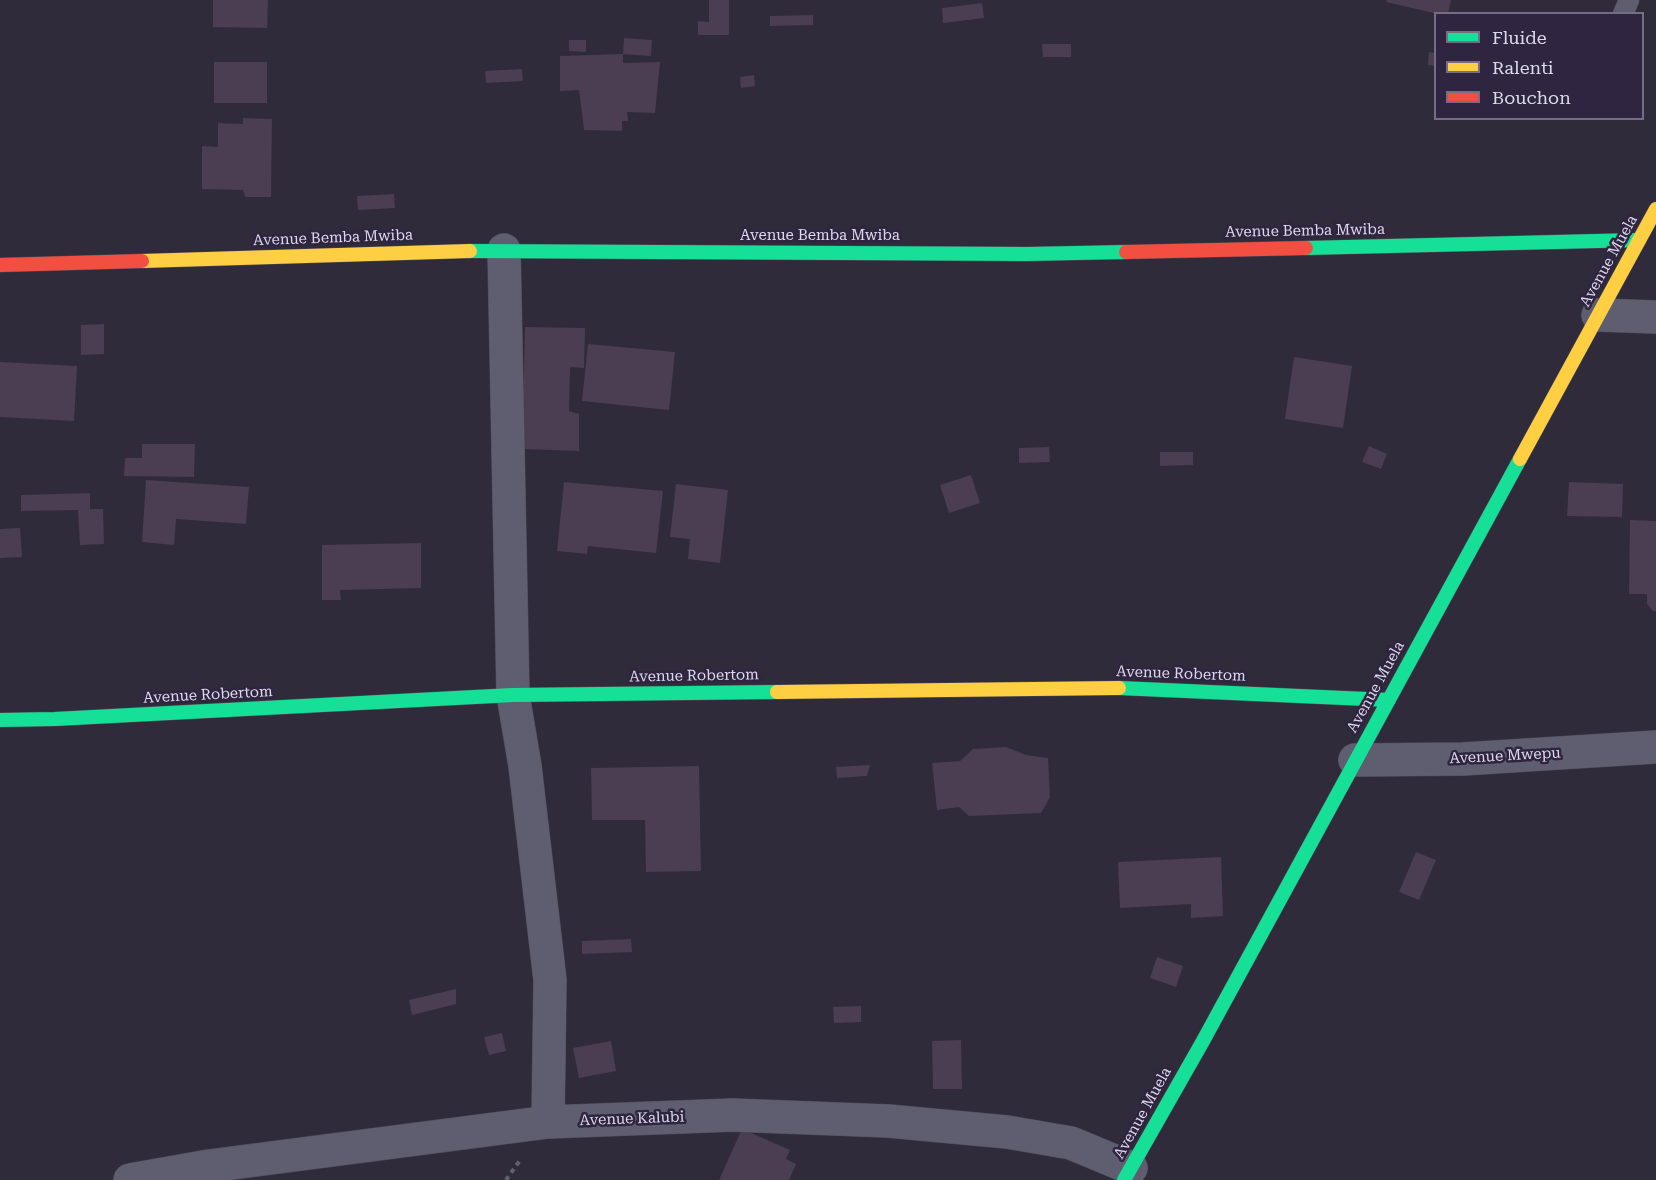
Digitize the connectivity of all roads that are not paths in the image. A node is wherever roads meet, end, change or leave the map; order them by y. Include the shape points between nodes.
1 (1656, 209) edge
2 (1639, 240) junction
3 (504, 250) junction
4 (0, 265) edge
5 (1598, 315) junction
6 (1656, 317) edge
7 (513, 695) junction
8 (1389, 700) junction
9 (0, 720) edge
10 (1656, 747) edge
11 (1355, 760) junction
12 (548, 1122) junction
13 (1127, 1174) edge
14 (130, 1180) edge

1 - 2 street, Avenue Muela
2 - 3 street, Avenue Bemba Mwiba via 1027,254
2 - 5 street, Avenue Muela
3 - 4 street, Avenue Bemba Mwiba
3 - 7 street
5 - 6 street
5 - 8 street, Avenue Muela
7 - 8 street, Avenue Robertom via 1077,688
7 - 9 street, Avenue Robertom
7 - 12 street via 550,980
8 - 11 street, Avenue Muela
10 - 11 street, Avenue Mwepu via 1463,759
11 - 13 street, Avenue Muela
12 - 13 street, Avenue Kalubi via 733,1115 888,1121 1007,1132 1071,1143
12 - 14 street, Avenue Kalubi via 209,1166

